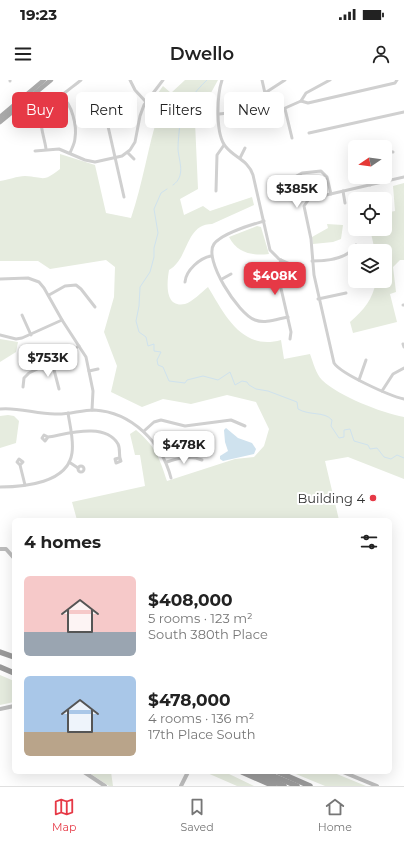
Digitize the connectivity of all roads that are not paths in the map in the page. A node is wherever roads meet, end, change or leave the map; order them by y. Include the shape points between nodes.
1 (44, 80) edge
2 (51, 80) edge
3 (82, 80) edge
4 (130, 80) edge
5 (163, 80) edge
6 (222, 80) edge
7 (262, 80) edge
8 (285, 80) edge
9 (330, 80) edge
10 (397, 81) edge
11 (68, 92) edge
12 (154, 92) edge
13 (265, 92) edge
14 (267, 92) edge
15 (145, 101) edge
16 (301, 101) junction
17 (68, 104) edge
18 (145, 104) edge
19 (285, 109) joint
20 (404, 112) edge
21 (224, 113) edge
22 (219, 114) junction
23 (0, 117) edge
24 (0, 122) edge
25 (42, 128) edge
26 (108, 128) edge
27 (309, 133) dead end
28 (292, 138) dead end
29 (224, 145) junction
30 (246, 148) dead end
31 (46, 149) junction
32 (35, 151) dead end
33 (70, 153) junction
34 (128, 153) junction
35 (240, 158) junction
36 (114, 159) junction
37 (134, 159) dead end
38 (404, 177) edge
39 (293, 178) dead end
40 (370, 185) joint
41 (216, 191) dead end
42 (343, 191) junction
43 (331, 194) junction
44 (124, 196) dead end
45 (345, 203) dead end
46 (264, 221) junction
47 (307, 221) junction
48 (302, 222) dead end
49 (348, 253) edge
50 (211, 256) junction
51 (281, 260) junction
52 (312, 262) junction
53 (288, 263) dead end
54 (231, 274) dead end
55 (0, 279) edge
56 (222, 279) junction
57 (185, 282) dead end
58 (280, 283) junction
59 (267, 286) dead end
60 (346, 293) dead end
61 (49, 295) junction
62 (318, 299) junction
63 (95, 307) dead end
64 (22, 315) dead end
65 (288, 317) junction
66 (62, 320) junction
67 (0, 335) edge
68 (31, 335) junction
69 (290, 339) dead end
70 (79, 346) junction
71 (366, 360) dead end
72 (52, 362) junction
73 (404, 368) edge
74 (98, 369) dead end
75 (89, 371) junction
76 (359, 380) junction
77 (23, 387) dead end
78 (59, 389) dead end
79 (382, 391) junction
80 (404, 399) edge
81 (0, 409) edge
82 (92, 410) junction
83 (68, 413) junction
84 (245, 426) dead end
85 (144, 431) junction
86 (71, 433) junction
87 (48, 437) dead end
88 (119, 458) dead end
89 (202, 460) dead end
90 (69, 462) junction
91 (166, 462) junction
92 (20, 465) dead end
93 (78, 468) dead end
94 (171, 478) dead end
95 (25, 485) junction
96 (0, 487) edge
97 (0, 548) edge
98 (12, 556) edge
99 (0, 652) edge
100 (12, 656) edge
101 (0, 663) edge
102 (0, 667) edge
103 (12, 667) edge
104 (12, 672) edge
105 (12, 706) edge
106 (0, 709) edge
107 (87, 774) edge
108 (187, 774) edge
109 (247, 774) edge
110 (258, 774) edge
111 (269, 774) edge
112 (283, 774) edge
113 (348, 774) edge
114 (105, 786) edge
115 (182, 786) edge
116 (274, 786) edge
117 (284, 786) edge
118 (297, 786) edge
119 (310, 786) edge
120 (377, 786) edge

1 - 23 main road
2 - 24 main road
3 - 11 street
4 - 15 street via 134,90
5 - 12 street
6 - 22 street via 218,95
7 - 13 street
8 - 14 street
9 - 16 street via 306,93
10 - 16 street via 308,103
16 - 19 street
17 - 33 street via 75,132
18 - 34 street via 135,142
19 - 28 street
20 - 27 street
21 - 22 street
22 - 29 street
25 - 31 street
26 - 36 street
29 - 35 street
29 - 41 street via 216,155
30 - 35 street
31 - 32 street
31 - 33 street via 59,149
33 - 36 street via 94,162
34 - 36 street
34 - 37 street
35 - 46 street via 252,170
36 - 44 street
38 - 40 street
39 - 43 street via 302,173 321,171 327,177
40 - 42 street
42 - 43 street
42 - 45 street
43 - 47 street via 307,200 304,206
46 - 50 street via 219,239 212,247
46 - 51 street via 270,250
47 - 48 street
47 - 52 street
49 - 52 street
50 - 56 street
50 - 57 street via 198,262
51 - 53 street
51 - 58 street via 277,269
52 - 62 street
54 - 56 street
55 - 61 street via 28,278 39,282
56 - 65 street via 247,316 267,321
58 - 59 street
58 - 65 street
60 - 62 street
61 - 63 street via 67,285 78,286
61 - 66 street
62 - 76 street via 334,362 341,370
64 - 68 street
65 - 69 street
66 - 68 street
66 - 70 street
67 - 68 street via 19,339
70 - 72 street
70 - 75 street via 86,357
71 - 76 street
72 - 77 street via 29,373 24,378
72 - 78 street
73 - 79 street via 393,374
74 - 75 street
75 - 82 street via 93,391
76 - 79 street
79 - 80 street
81 - 83 street via 50,414
82 - 83 street
82 - 85 street via 119,416
83 - 86 street
84 - 85 street via 231,420 183,426 161,420 154,422
85 - 91 street
86 - 87 street
86 - 88 street via 89,431 110,436 118,445
86 - 90 street via 73,451
89 - 91 street via 196,457
90 - 93 street
90 - 95 street via 53,478
91 - 94 street
92 - 95 street
95 - 96 street
97 - 98 street via 6,549
99 - 100 highway
101 - 103 highway
102 - 104 highway
105 - 106 street
107 - 114 street
108 - 115 street
109 - 116 highway
110 - 117 highway
111 - 118 highway
112 - 119 highway
113 - 120 street

